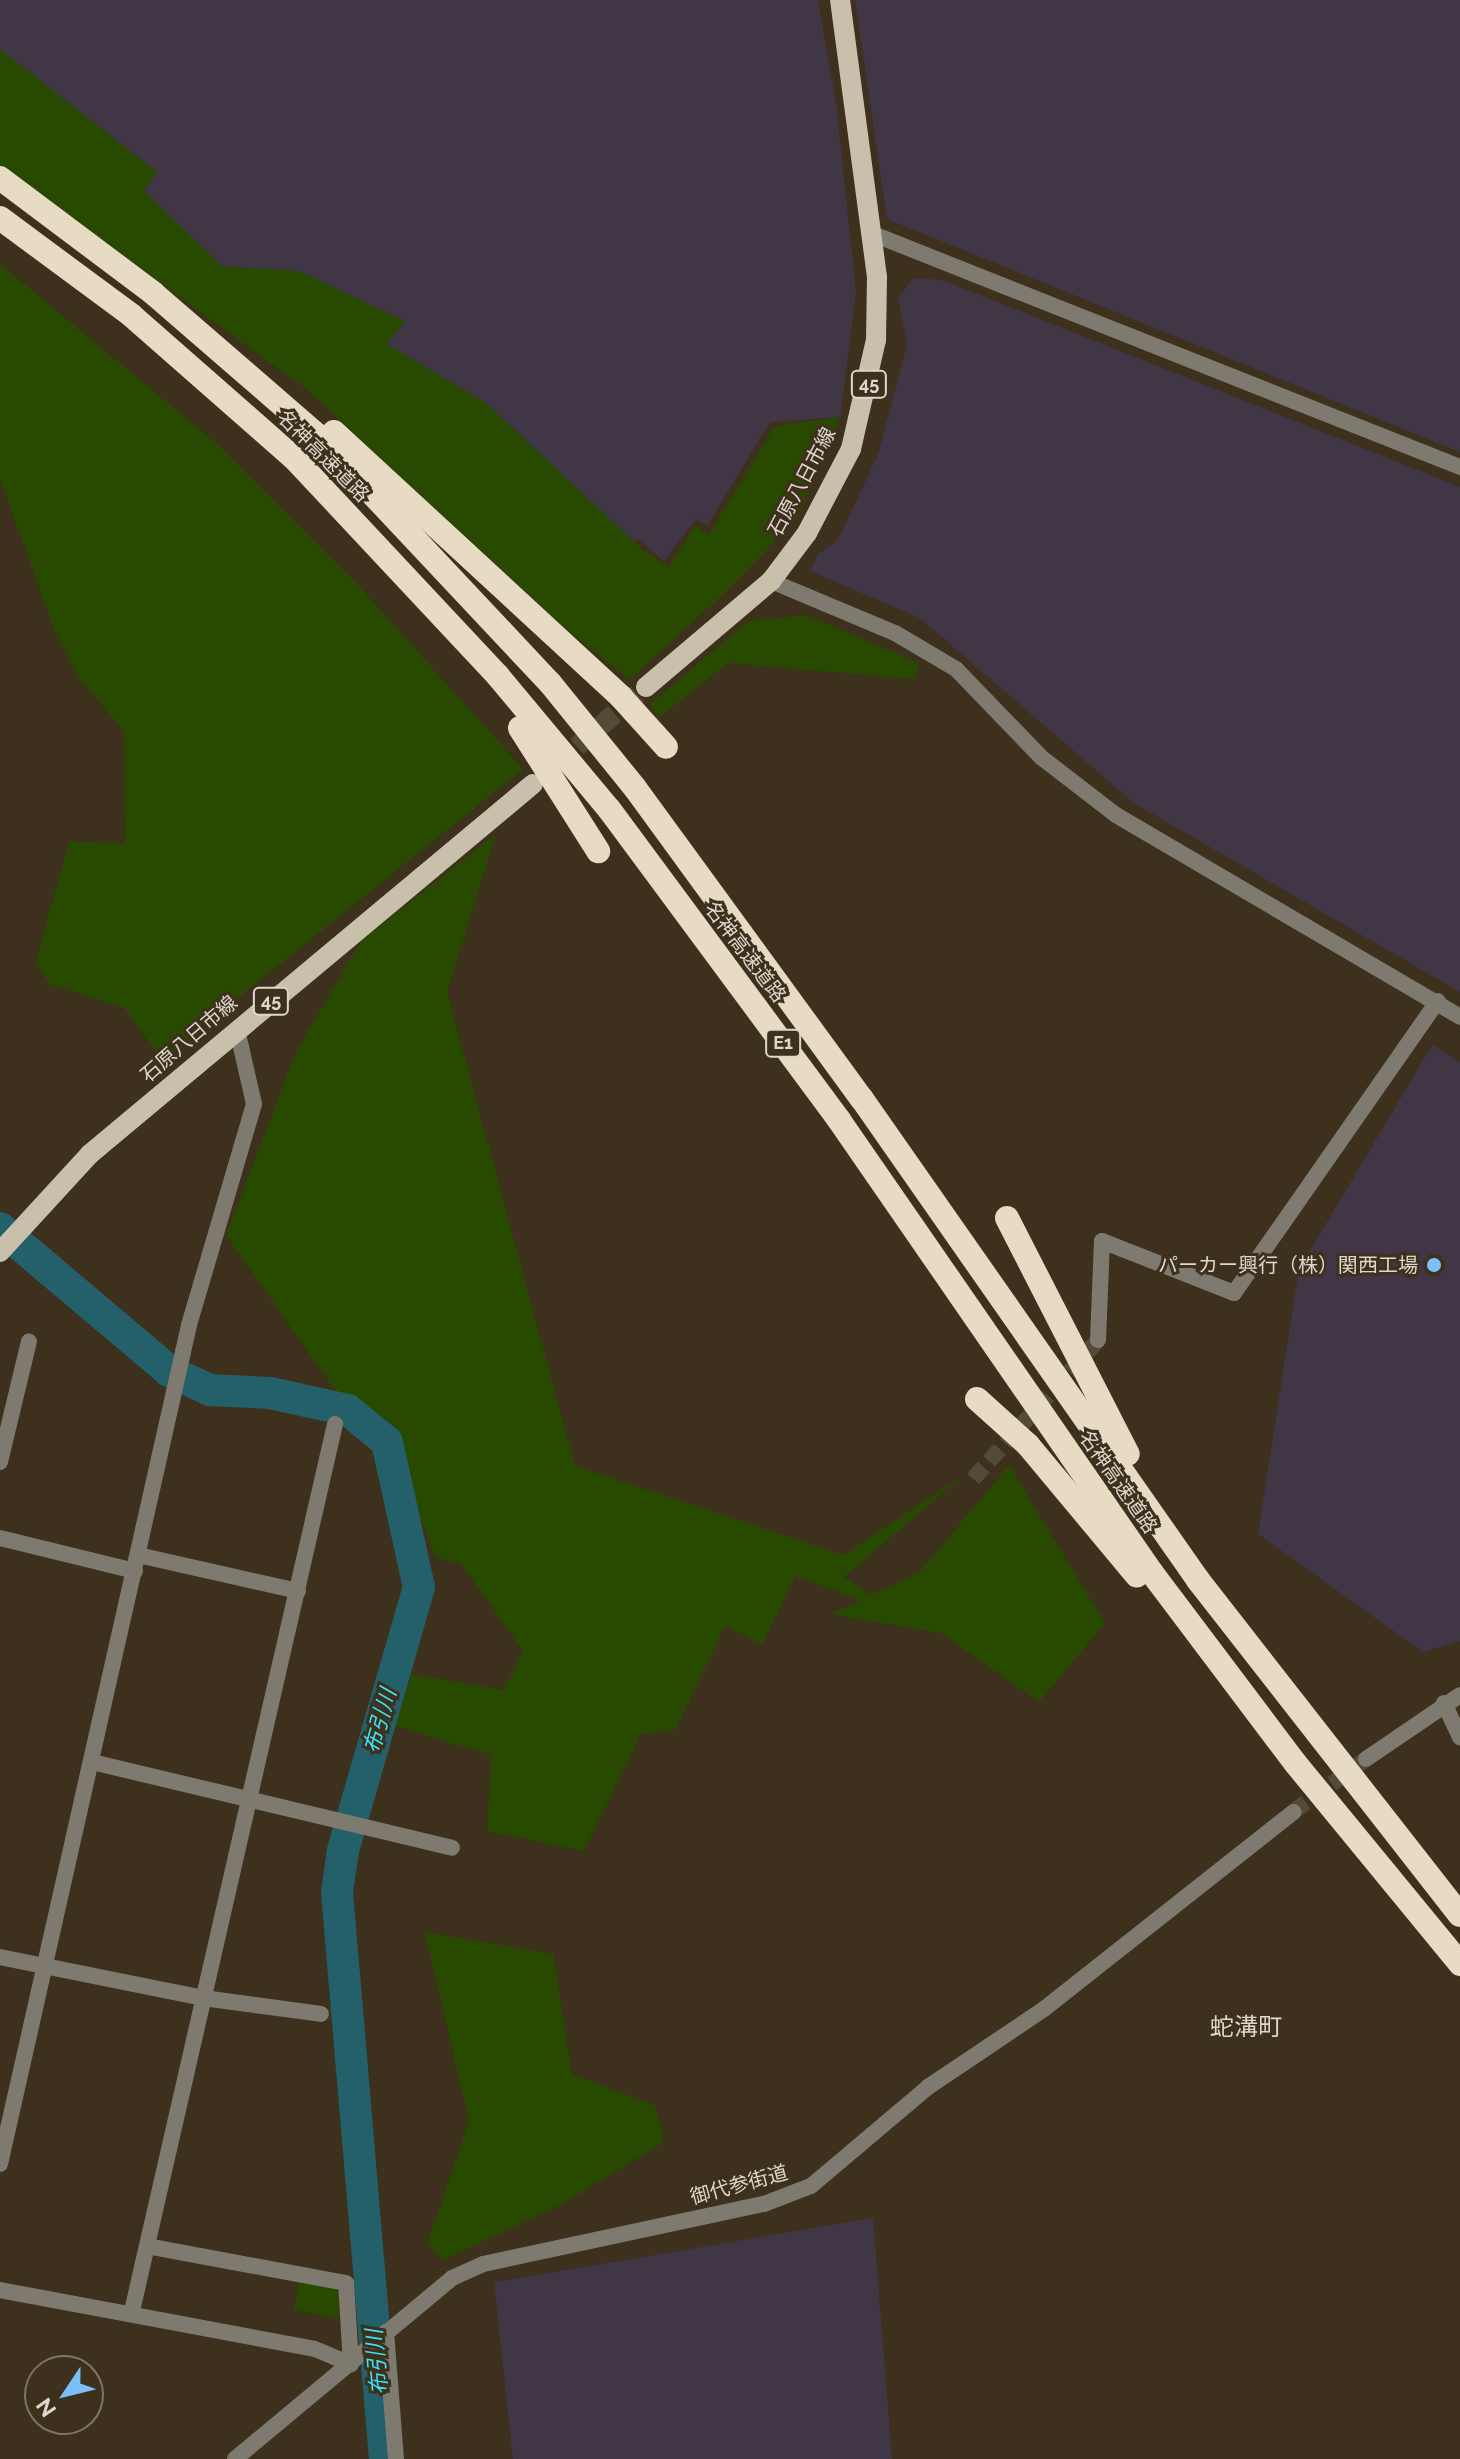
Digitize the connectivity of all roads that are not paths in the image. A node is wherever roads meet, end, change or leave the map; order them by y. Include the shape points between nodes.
1 (840, 0) edge
2 (0, 178) edge
3 (0, 218) edge
4 (76, 232) junction
5 (873, 234) junction
6 (1460, 467) edge
7 (771, 581) junction
8 (498, 676) junction
9 (646, 687) tunnel mouth
10 (666, 747) dead end
11 (533, 784) dead end
12 (598, 851) dead end
13 (1438, 1001) junction
14 (1460, 1017) edge
15 (237, 1029) junction
16 (1007, 1218) dead end
17 (2, 1250) edge
18 (1098, 1340) tunnel mouth
19 (29, 1341) dead end
20 (977, 1399) dead end
21 (335, 1424) dead end
22 (0, 1462) edge
23 (0, 1538) edge
24 (136, 1563) junction
25 (1198, 1580) junction
26 (298, 1591) junction
27 (1460, 1695) edge
28 (1444, 1703) junction
29 (1460, 1738) edge
30 (1366, 1759) tunnel mouth
31 (92, 1762) junction
32 (1296, 1764) junction
33 (252, 1797) junction
34 (1293, 1812) tunnel mouth
35 (452, 1848) dead end
36 (1460, 1915) edge
37 (0, 1957) edge
38 (44, 1962) junction
39 (1460, 1964) edge
40 (203, 1998) junction
41 (321, 2014) dead end
42 (0, 2164) edge
43 (147, 2246) junction
44 (0, 2290) edge
45 (132, 2311) junction
46 (383, 2335) junction
47 (356, 2358) junction
48 (235, 2459) edge
49 (396, 2459) edge

1 - 5 main road, 石原八日市線 / 45
2 - 4 highway, 名神高速道路 / E1
3 - 8 highway, 名神高速道路 / E1 via 131,315 294,458
4 - 10 highway via 277,383 384,475 621,697
4 - 25 highway, 名神高速道路 / E1 via 317,435 560,695 635,788 853,1086
5 - 6 street
5 - 7 main road, 石原八日市線 / 45 via 876,340 851,449 807,533
7 - 9 main road, 石原八日市線 / 45
7 - 13 street via 895,633 956,669 1042,758 1116,815
8 - 12 highway via 514,719
8 - 32 highway, 名神高速道路 / E1 via 609,809 839,1120 1152,1573
11 - 15 main road, 石原八日市線 / 45
13 - 14 street
13 - 18 street via 1234,1293 1102,1241
15 - 17 main road, 石原八日市線 / 45 via 90,1154
15 - 24 street via 254,1104 180,1364
16 - 25 highway via 1120,1443 1185,1545
19 - 22 street
20 - 32 highway via 1028,1445
21 - 26 street
23 - 24 street
24 - 26 street
24 - 31 street via 105,1681
25 - 36 highway, 名神高速道路 / E1
26 - 33 street
27 - 28 street
28 - 29 street
28 - 30 street
31 - 33 street
31 - 38 street
32 - 39 highway, 名神高速道路 / E1
33 - 35 street
33 - 40 street
34 - 46 street, 御代参街道 via 1044,2009 928,2087 811,2186 764,2204 483,2264 452,2278
37 - 38 street
38 - 40 street
38 - 42 street
40 - 41 street
40 - 43 street
43 - 45 street
43 - 47 street via 346,2283
44 - 45 street
45 - 47 street
46 - 47 street, 御代参街道
46 - 49 street
47 - 48 street, 御代参街道

